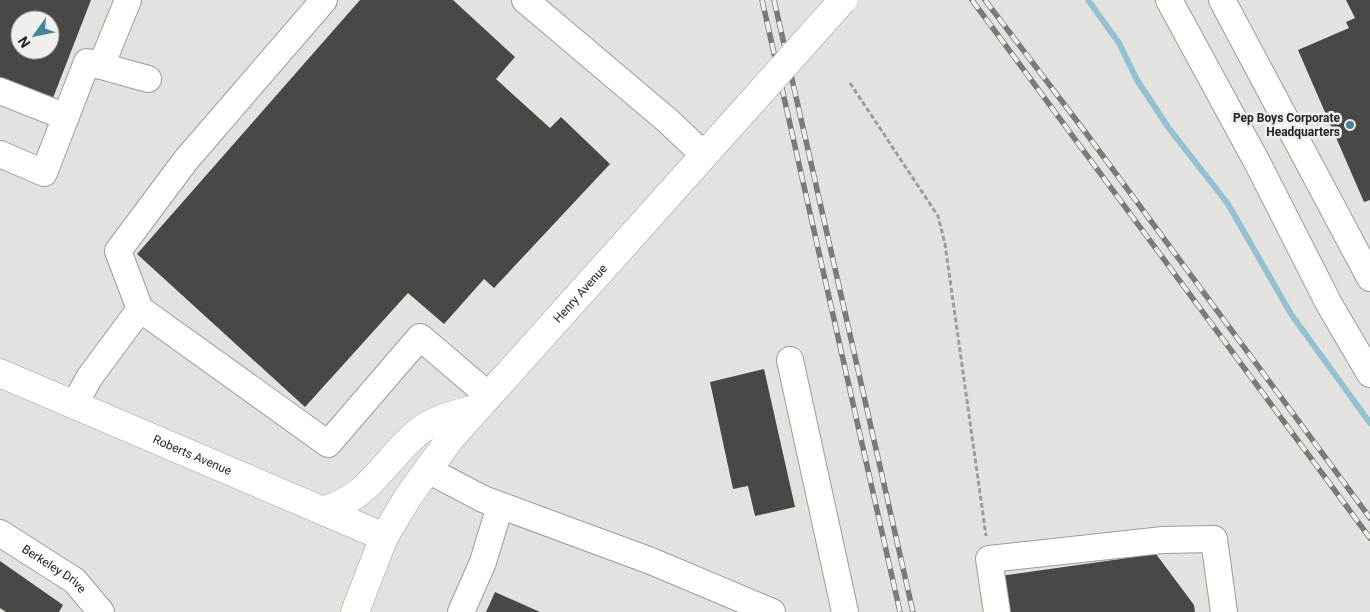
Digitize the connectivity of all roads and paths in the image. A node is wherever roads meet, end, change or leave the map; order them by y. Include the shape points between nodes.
1 (128, 0) edge
2 (324, 0) edge
3 (524, 0) edge
4 (843, 0) edge
5 (1169, 0) edge
6 (1222, 0) edge
7 (101, 66) junction
8 (148, 79) dead end
9 (850, 83) dead end
10 (0, 91) edge
11 (66, 117) junction
12 (0, 154) edge
13 (704, 155) junction
14 (1370, 278) edge
15 (140, 309) junction
16 (790, 360) dead end
17 (0, 373) edge
18 (1370, 374) edge
19 (482, 401) junction
20 (76, 404) junction
21 (428, 470) junction
22 (500, 506) junction
23 (324, 510) junction
24 (0, 533) edge
25 (384, 536) junction
26 (989, 559) junction
27 (101, 612) edge
28 (354, 612) edge
29 (460, 612) edge
30 (772, 612) edge
31 (845, 612) edge
32 (997, 612) edge
33 (1224, 612) edge

1 - 7 street
2 - 15 street via 186,160 118,251
3 - 13 street
4 - 13 main road, Henry Avenue, bridge
5 - 18 street via 1329,304
6 - 14 street
7 - 8 street
7 - 11 street via 87,62
9 - 26 path via 938,216 945,244
10 - 11 street
11 - 12 street via 44,173
13 - 19 main road, Henry Avenue
15 - 19 street via 328,444 420,337
15 - 20 street via 89,378
16 - 31 street
17 - 20 main road, Roberts Avenue
19 - 21 main road, Henry Avenue
19 - 23 main road via 418,432 356,496
20 - 23 main road, Roberts Avenue
21 - 22 street
21 - 25 main road, Henry Avenue
22 - 29 street via 483,562
22 - 30 street via 651,561
23 - 25 main road, Roberts Avenue
24 - 27 street, Berkeley Drive via 75,581
25 - 28 main road, Henry Avenue
26 - 32 street
26 - 33 street via 1163,540 1214,539

